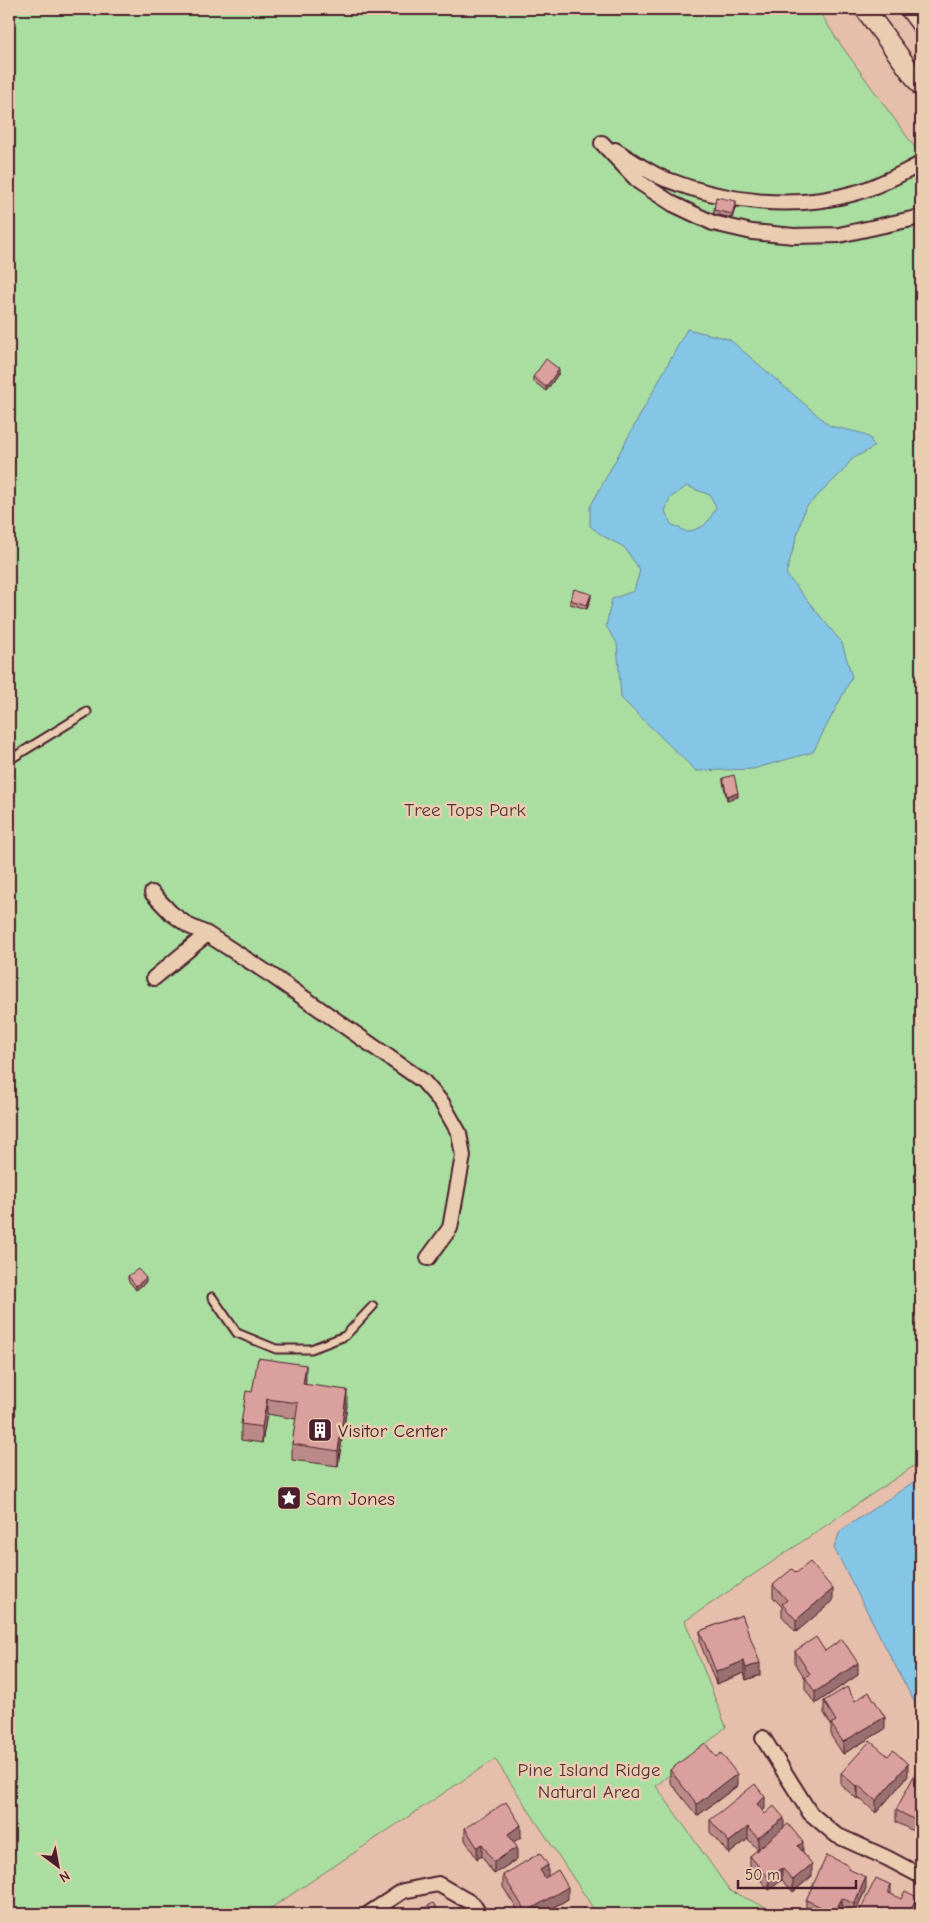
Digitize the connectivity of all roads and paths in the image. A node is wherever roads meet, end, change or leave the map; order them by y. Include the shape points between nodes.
1 (865, 9) edge
2 (910, 9) edge
3 (921, 24) edge
4 (921, 86) edge
5 (921, 164) edge
6 (921, 217) edge
7 (87, 712) dead end
8 (9, 760) edge
9 (152, 893) dead end
10 (206, 934) junction
11 (154, 978) dead end
12 (428, 1258) dead end
13 (212, 1297) dead end
14 (373, 1306) dead end
15 (763, 1738) dead end
16 (921, 1876) edge
17 (368, 1914) edge
18 (479, 1914) edge

1 - 4 main road
2 - 3 main road
5 - 6 street via 855,193 806,202 758,202 722,196 664,178 602,142 639,182 673,204 713,223 752,232 794,236 839,235
7 - 8 lane
9 - 10 street via 171,913
10 - 11 street
10 - 12 street via 423,1081 442,1103 459,1133 463,1156 450,1228
13 - 14 lane via 237,1333 276,1349 311,1349 344,1336
15 - 16 street via 810,1813 836,1835
17 - 18 street via 402,1891 438,1884 473,1904

